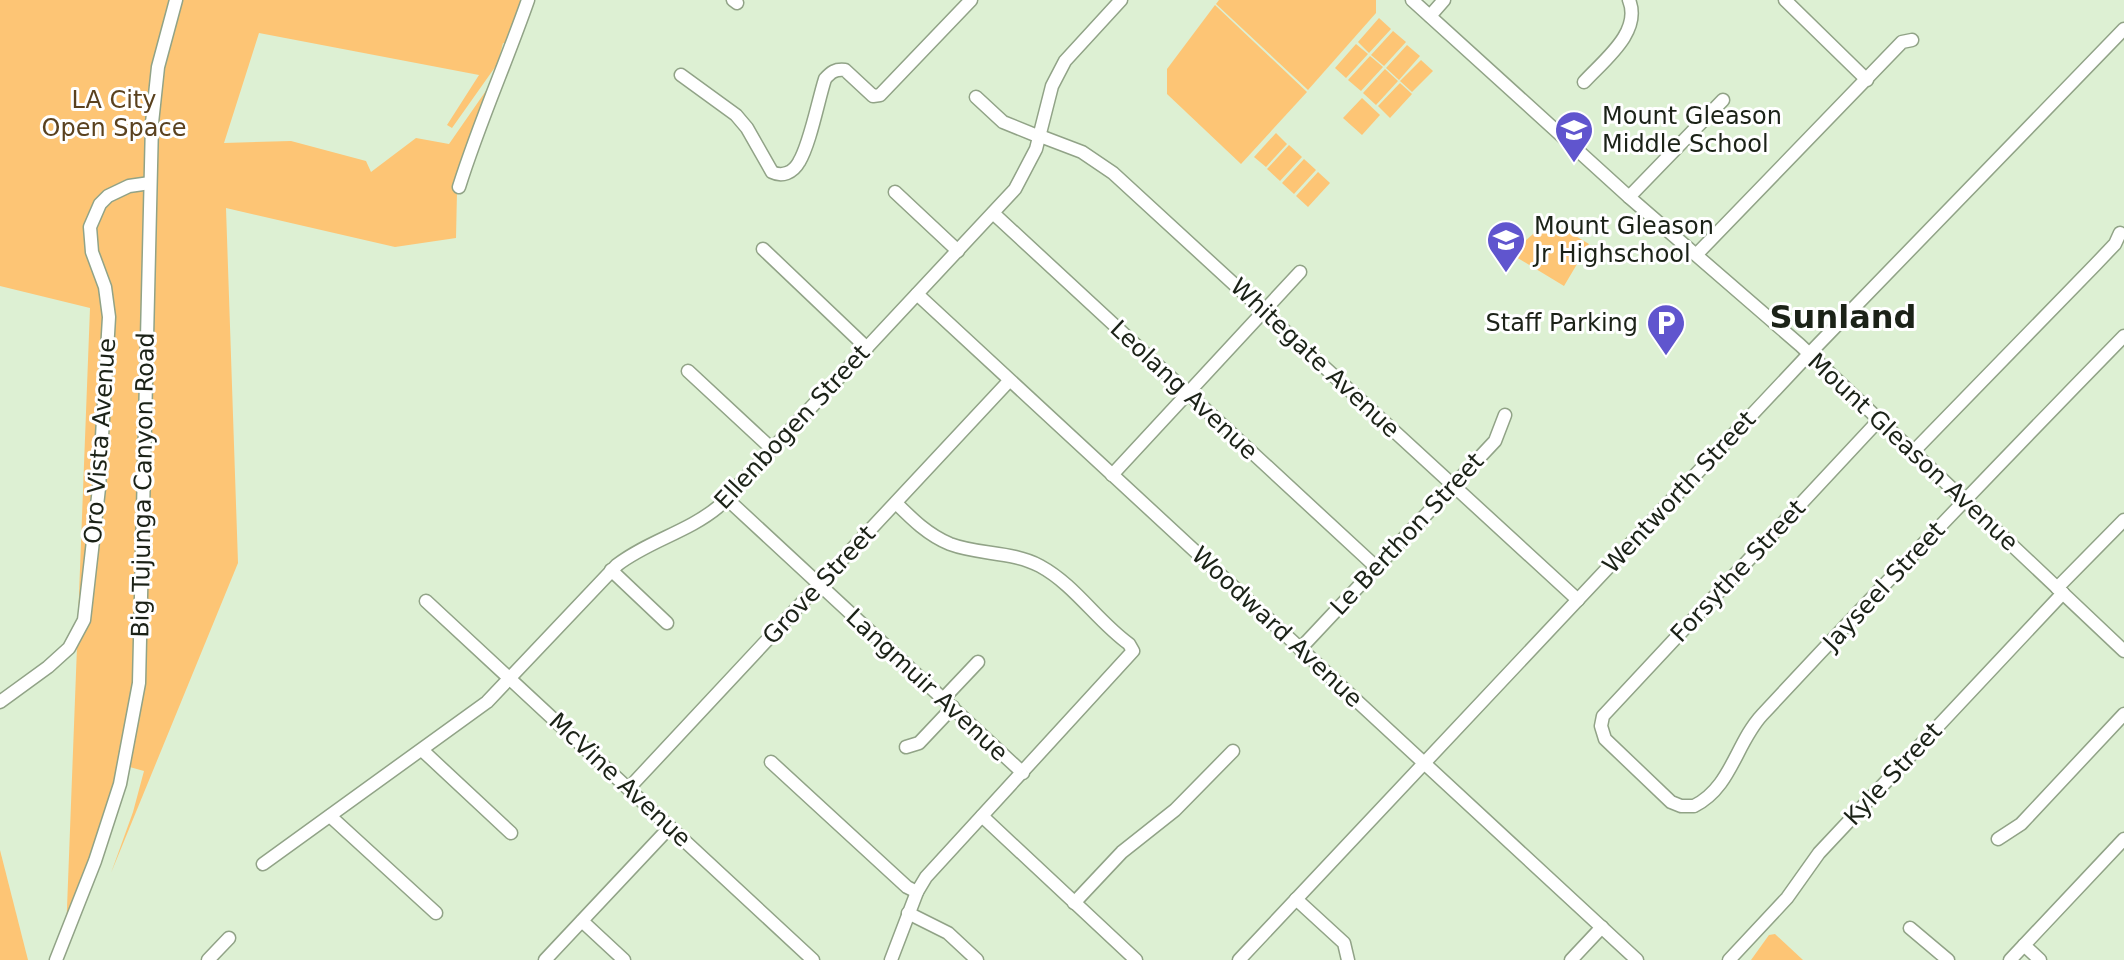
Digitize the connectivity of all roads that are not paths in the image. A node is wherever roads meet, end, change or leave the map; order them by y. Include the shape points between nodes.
1 (176, 0) edge
2 (528, 0) edge
3 (971, 0) edge
4 (1121, 0) edge
5 (1412, 0) edge
6 (1444, 0) edge
7 (1629, 0) edge
8 (1785, 0) edge
9 (1430, 16) junction
10 (2124, 29) edge
11 (1912, 40) dead end
12 (681, 75) dead end
13 (1867, 80) junction
14 (1584, 82) dead end
15 (976, 97) dead end
16 (1723, 100) dead end
17 (1040, 136) junction
18 (150, 183) junction
19 (459, 187) dead end
20 (895, 192) dead end
21 (1629, 197) junction
22 (993, 213) junction
23 (2120, 233) dead end
24 (763, 249) dead end
25 (958, 251) junction
26 (1697, 254) junction
27 (1300, 272) dead end
28 (917, 294) junction
29 (1264, 311) junction
30 (2124, 336) edge
31 (867, 348) junction
32 (1809, 354) junction
33 (688, 371) dead end
34 (1009, 381) junction
35 (1188, 394) junction
36 (1505, 415) dead end
37 (1879, 420) junction
38 (772, 449) junction
39 (1913, 452) junction
40 (1112, 475) junction
41 (1453, 485) junction
42 (726, 498) junction
43 (1964, 500) junction
44 (896, 503) junction
45 (2124, 520) edge
46 (1376, 567) junction
47 (611, 570) junction
48 (819, 585) junction
49 (2060, 591) junction
50 (1578, 600) junction
51 (426, 601) dead end
52 (667, 623) dead end
53 (1300, 649) junction
54 (2124, 651) edge
55 (978, 662) dead end
56 (510, 678) junction
57 (0, 702) edge
58 (948, 703) junction
59 (2124, 714) edge
60 (906, 747) dead end
61 (422, 750) junction
62 (1233, 751) dead end
63 (771, 762) dead end
64 (1425, 763) junction
65 (1023, 773) junction
66 (629, 788) junction
67 (1689, 807) joint
68 (330, 816) junction
69 (982, 816) junction
70 (670, 827) junction
71 (511, 833) dead end
72 (1998, 839) dead end
73 (2124, 839) edge
74 (263, 864) dead end
75 (917, 892) junction
76 (1296, 899) junction
77 (1074, 903) junction
78 (436, 913) dead end
79 (908, 913) junction
80 (582, 921) junction
81 (1602, 927) junction
82 (1910, 928) dead end
83 (229, 938) dead end
84 (2024, 945) junction
85 (56, 960) edge
86 (208, 960) edge
87 (545, 960) edge
88 (624, 960) edge
89 (813, 960) edge
90 (891, 960) edge
91 (977, 960) edge
92 (1136, 960) edge
93 (1239, 960) edge
94 (1348, 960) edge
95 (1571, 960) edge
96 (1637, 960) edge
97 (1729, 960) edge
98 (1948, 960) edge
99 (2010, 960) edge
100 (2040, 960) edge

1 - 18 street, Big Tujunga Canyon Road via 158,67
2 - 19 street
3 - 12 street via 880,95 867,93 845,70 830,73 800,162 785,174 772,172 736,115
4 - 17 street, Ellenbogen Street via 1065,61 1052,86
5 - 9 street, Mount Gleason Avenue
6 - 9 street
7 - 14 street via 1630,29
8 - 13 street
9 - 21 street, Mount Gleason Avenue
10 - 32 street, Wentworth Street
11 - 13 street via 1902,42
13 - 26 street
15 - 17 street, Whitegate Avenue via 1003,122
16 - 21 street
17 - 22 street, Ellenbogen Street via 1022,178
17 - 29 street, Whitegate Avenue via 1082,152 1113,173
18 - 57 street, Oro Vista Avenue via 108,196 90,227 109,317 99,488 84,620 69,648
18 - 85 street, Big Tujunga Canyon Road via 139,683 120,784
20 - 25 street
21 - 26 street, Mount Gleason Avenue
22 - 25 street, Ellenbogen Street
22 - 35 street, Leolang Avenue
23 - 39 street
24 - 31 street
25 - 28 street, Ellenbogen Street
26 - 32 street, Mount Gleason Avenue
27 - 29 street
28 - 31 street, Ellenbogen Street
28 - 34 street, Woodward Avenue
29 - 35 street
29 - 41 street, Whitegate Avenue
30 - 43 street, Jayseel Street
31 - 38 street, Ellenbogen Street
32 - 37 street, Mount Gleason Avenue
32 - 50 street, Wentworth Street
33 - 38 street
34 - 40 street, Woodward Avenue
34 - 44 street, Grove Street
35 - 40 street
35 - 46 street, Leolang Avenue
36 - 41 street, Le Berthon Street via 1495,441
37 - 39 street, Mount Gleason Avenue
37 - 67 street, Forsythe Street via 1606,713 1601,726 1608,742 1671,802
38 - 42 street, Ellenbogen Street
39 - 43 street, Mount Gleason Avenue
40 - 53 street, Woodward Avenue
41 - 46 street, Le Berthon Street
41 - 50 street, Whitegate Avenue
42 - 47 street, Ellenbogen Street via 698,521 634,552
42 - 48 street, Langmuir Avenue
43 - 49 street, Mount Gleason Avenue
43 - 67 street, Jayseel Street via 1758,720 1723,780 1705,800
44 - 48 street, Grove Street
44 - 65 street via 950,544 1040,566 1133,651
45 - 49 street, Kyle Street
46 - 53 street, Le Berthon Street
47 - 52 street
47 - 56 street, Ellenbogen Street
48 - 58 street, Langmuir Avenue
48 - 66 street, Grove Street
49 - 54 street, Mount Gleason Avenue
49 - 97 street, Kyle Street via 1819,853 1787,898
50 - 64 street, Wentworth Street
51 - 56 street, McVine Avenue
53 - 64 street, Woodward Avenue
55 - 58 street
56 - 61 street, Ellenbogen Street
56 - 66 street, McVine Avenue
58 - 60 street via 919,743
58 - 65 street, Langmuir Avenue
59 - 72 street via 2021,824
61 - 68 street, Ellenbogen Street
61 - 71 street
62 - 77 street
63 - 75 street
64 - 76 street, Wentworth Street
64 - 81 street, Woodward Avenue
65 - 69 street
66 - 70 street, McVine Avenue
68 - 74 street, Ellenbogen Street
68 - 78 street
69 - 75 street
69 - 77 street
70 - 80 street
70 - 89 street, McVine Avenue
73 - 84 street
75 - 79 street
76 - 93 street, Wentworth Street
76 - 94 street via 1344,943
77 - 92 street
79 - 90 street
79 - 91 street via 948,933
80 - 87 street
80 - 88 street
81 - 95 street
81 - 96 street, Woodward Avenue
82 - 98 street
83 - 86 street
84 - 99 street
84 - 100 street

